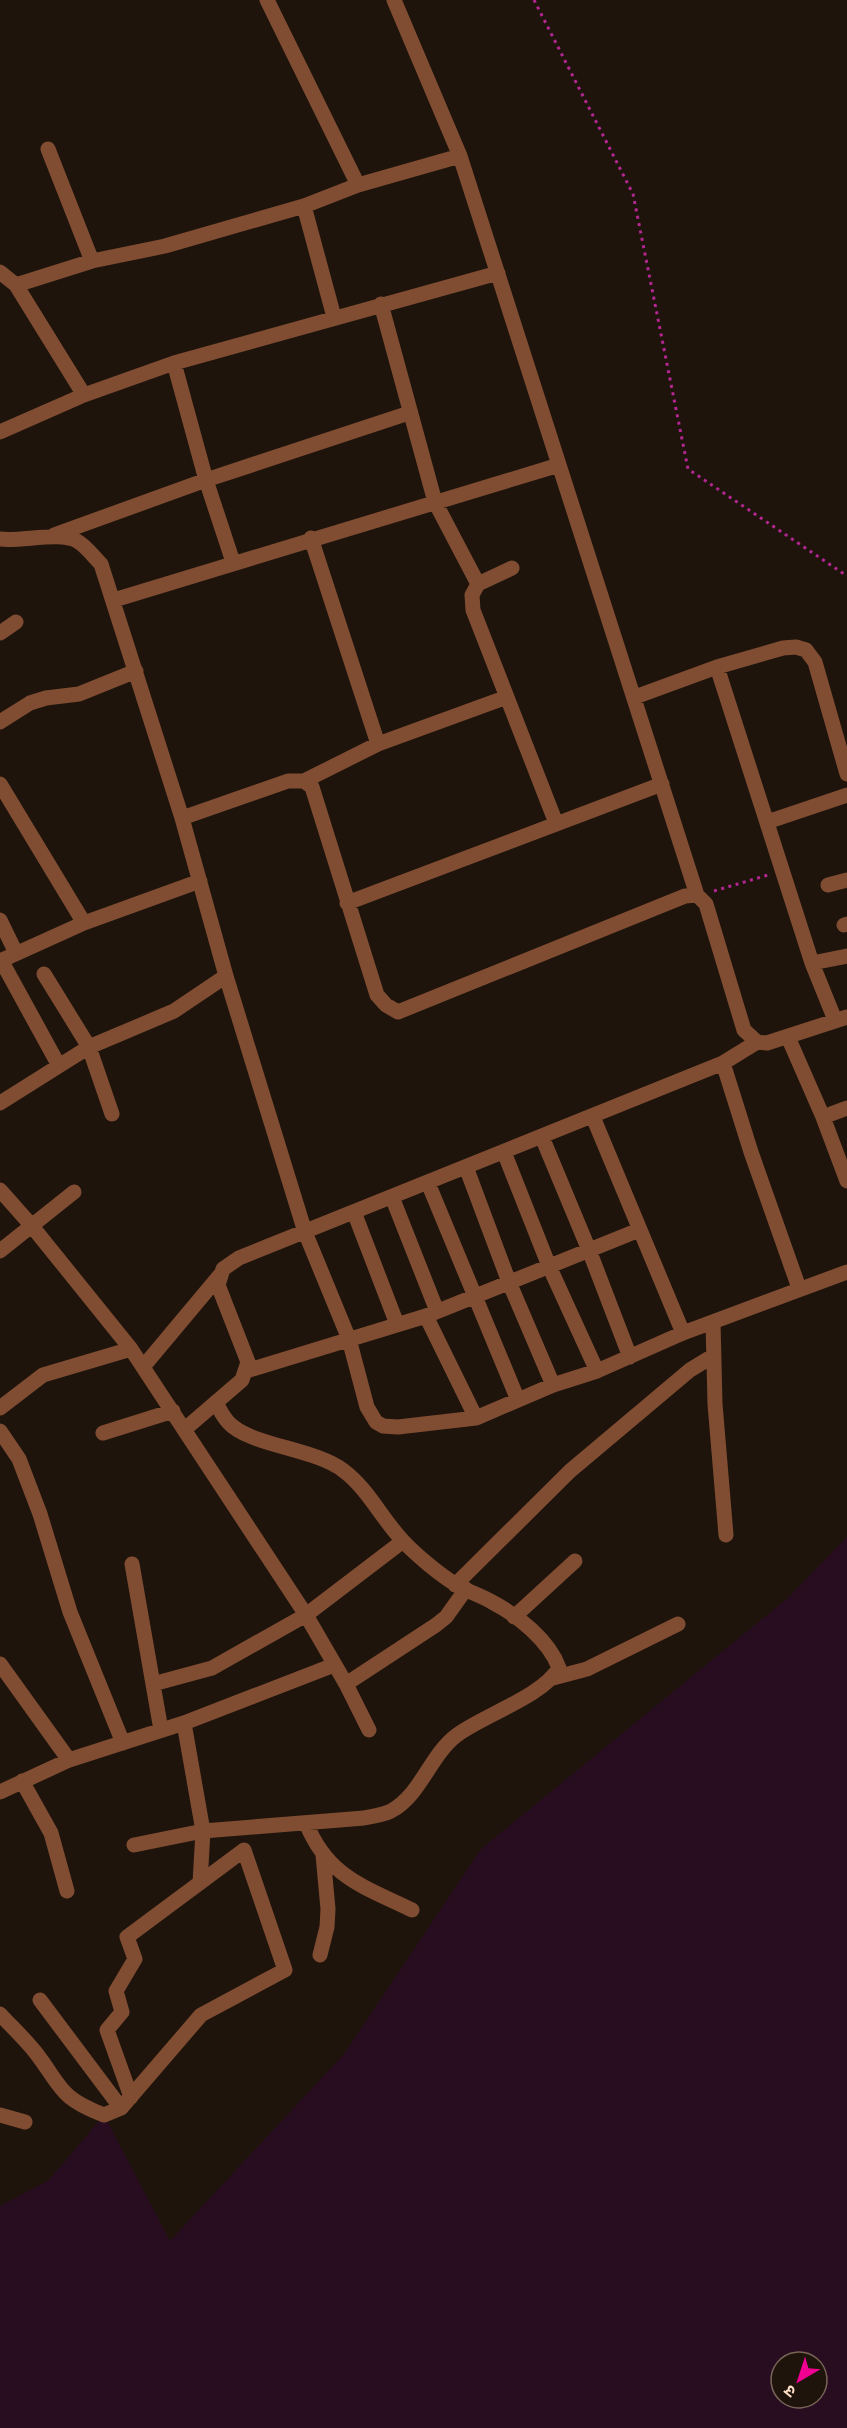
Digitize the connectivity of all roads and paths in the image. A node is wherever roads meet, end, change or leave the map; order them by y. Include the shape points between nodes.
1 (267, 0) edge
2 (394, 0) edge
3 (534, 0) edge
4 (48, 149) dead end
5 (460, 156) junction
6 (358, 185) junction
7 (304, 206) junction
8 (92, 261) junction
9 (0, 272) edge
10 (498, 273) junction
11 (16, 285) junction
12 (381, 304) junction
13 (334, 317) junction
14 (174, 363) junction
15 (84, 395) junction
16 (409, 413) junction
17 (0, 432) edge
18 (559, 465) junction
19 (206, 480) junction
20 (435, 502) junction
21 (48, 537) junction
22 (311, 538) junction
23 (0, 539) edge
24 (233, 562) junction
25 (512, 568) dead end
26 (847, 576) edge
27 (478, 584) junction
28 (114, 600) junction
29 (16, 622) dead end
30 (0, 633) edge
31 (717, 667) junction
32 (136, 671) junction
33 (507, 697) junction
34 (635, 697) junction
35 (0, 722) edge
36 (378, 744) junction
37 (847, 774) edge
38 (304, 781) junction
39 (0, 784) edge
40 (662, 784) junction
41 (847, 795) edge
42 (182, 818) junction
43 (766, 822) junction
44 (556, 824) junction
45 (782, 872) junction
46 (847, 880) edge
47 (200, 881) junction
48 (828, 885) dead end
49 (697, 895) junction
50 (347, 903) junction
51 (0, 920) edge
52 (84, 922) junction
53 (16, 953) junction
54 (847, 956) edge
55 (0, 961) edge
56 (812, 963) junction
57 (44, 974) dead end
58 (226, 976) junction
59 (841, 1019) edge
60 (788, 1037) junction
61 (757, 1042) junction
62 (89, 1047) junction
63 (723, 1064) junction
64 (58, 1065) junction
65 (0, 1102) edge
66 (847, 1108) edge
67 (112, 1114) dead end
68 (593, 1117) junction
69 (823, 1117) junction
70 (542, 1137) junction
71 (504, 1152) junction
72 (466, 1167) junction
73 (847, 1181) edge
74 (428, 1183) junction
75 (0, 1190) edge
76 (74, 1192) dead end
77 (392, 1197) junction
78 (354, 1212) junction
79 (31, 1225) junction
80 (639, 1230) junction
81 (305, 1232) junction
82 (589, 1250) junction
83 (0, 1251) edge
84 (549, 1266) junction
85 (847, 1272) edge
86 (220, 1275) junction
87 (509, 1282) junction
88 (800, 1288) junction
89 (475, 1296) junction
90 (431, 1313) junction
91 (713, 1322) junction
92 (397, 1324) junction
93 (683, 1333) junction
94 (349, 1339) junction
95 (131, 1349) junction
96 (713, 1356) junction
97 (630, 1357) junction
98 (143, 1367) junction
99 (246, 1371) junction
100 (597, 1371) junction
101 (553, 1385) junction
102 (518, 1400) junction
103 (216, 1402) junction
104 (0, 1408) edge
105 (172, 1410) junction
106 (476, 1418) junction
107 (185, 1429) junction
108 (0, 1431) edge
109 (103, 1433) dead end
110 (726, 1535) dead end
111 (403, 1540) junction
112 (575, 1561) dead end
113 (132, 1564) dead end
114 (461, 1587) junction
115 (306, 1615) junction
116 (514, 1617) junction
117 (678, 1624) dead end
118 (0, 1664) edge
119 (334, 1665) junction
120 (553, 1678) junction
121 (153, 1684) junction
122 (346, 1684) junction
123 (184, 1723) junction
124 (161, 1730) junction
125 (369, 1730) dead end
126 (123, 1743) junction
127 (69, 1760) junction
128 (22, 1781) junction
129 (0, 1792) edge
130 (306, 1822) junction
131 (202, 1830) junction
132 (134, 1845) dead end
133 (323, 1854) junction
134 (200, 1883) junction
135 (67, 1892) dead end
136 (411, 1910) dead end
137 (320, 1956) dead end
138 (40, 2000) dead end
139 (0, 2014) edge
140 (126, 2103) junction
141 (0, 2115) edge
142 (25, 2122) dead end

1 - 6 street
2 - 5 street
3 - 26 path via 633,194 688,469
4 - 8 street
5 - 6 street
5 - 10 street
6 - 7 street
7 - 8 street via 165,246
7 - 13 street
8 - 11 street
9 - 11 street
10 - 12 street
10 - 18 street
11 - 15 street
12 - 13 street
12 - 16 street
13 - 14 street
14 - 15 street
14 - 19 street
15 - 17 street
16 - 19 street
16 - 20 street
18 - 20 street
18 - 34 street
19 - 21 street
19 - 24 street
20 - 22 street
20 - 27 street
21 - 23 street
21 - 28 street via 76,540 101,564
22 - 24 street
22 - 36 street
24 - 28 street
25 - 27 street
27 - 33 street via 472,595 473,610
28 - 32 street
29 - 30 street
31 - 34 street
31 - 37 street via 783,648 796,646 806,650 816,662
31 - 43 street
32 - 35 street via 79,694 30,703
32 - 42 street
33 - 36 street
33 - 44 street
34 - 40 street
36 - 38 street
38 - 42 street via 288,781
38 - 50 street via 312,787
39 - 52 street
40 - 44 street
40 - 49 street
41 - 43 street
42 - 47 street
43 - 45 street
44 - 50 street
45 - 49 path
45 - 56 street
46 - 48 street
47 - 52 street
47 - 58 street
49 - 50 street via 398,1012 377,995
49 - 61 street via 706,904 744,1029
51 - 53 street
52 - 53 street
53 - 55 street
54 - 56 street
55 - 64 street
56 - 59 street
57 - 62 street
58 - 62 street via 174,1011
58 - 81 street
59 - 60 street
60 - 61 street
60 - 69 street
61 - 63 street
62 - 64 street
62 - 67 street
63 - 68 street
63 - 88 street
64 - 65 street
66 - 69 street
68 - 70 street
68 - 80 street
69 - 73 street
70 - 71 street
70 - 82 street
71 - 72 street
71 - 84 street
72 - 74 street
72 - 87 street
74 - 77 street
74 - 89 street
75 - 79 street
76 - 79 street
77 - 78 street
77 - 90 street
78 - 81 street
78 - 92 street
79 - 83 street
79 - 95 street
80 - 82 street
80 - 93 street
81 - 86 street via 239,1258
81 - 94 street
82 - 84 street
82 - 97 street
84 - 87 street
84 - 100 street
85 - 88 street
86 - 98 street
86 - 99 street via 218,1285 248,1362
87 - 89 street
87 - 101 street
88 - 91 street
89 - 90 street
89 - 102 street
90 - 92 street
90 - 106 street
91 - 93 street
91 - 96 street
92 - 94 street
93 - 97 street
94 - 99 street
94 - 106 street via 367,1407 376,1422 398,1427
95 - 98 street
95 - 104 street via 43,1375
96 - 110 street
96 - 114 street via 690,1370 570,1471
97 - 100 street
98 - 105 street
99 - 103 street via 242,1380
100 - 101 street
101 - 102 street
102 - 106 street
103 - 107 street
103 - 111 street via 228,1422 250,1436 344,1470
105 - 107 street
105 - 109 street
107 - 115 street
108 - 126 street via 19,1459 70,1612
111 - 114 street
111 - 115 street
112 - 116 street
113 - 121 street
114 - 116 street
114 - 122 street via 446,1617
115 - 119 street
115 - 121 street via 212,1668
116 - 120 street via 555,1658 559,1668
117 - 120 street via 587,1669
118 - 127 street
119 - 122 street
119 - 123 street
120 - 130 street via 454,1737 442,1747 404,1800 390,1811 364,1818
121 - 124 street
122 - 125 street
123 - 124 street
123 - 131 street
124 - 126 street
126 - 127 street
127 - 128 street
128 - 129 street
128 - 135 street via 51,1833
130 - 131 street
130 - 133 street
131 - 132 street
131 - 134 street
133 - 136 street via 351,1880
133 - 137 street via 328,1909
134 - 140 street via 127,1937 135,1959 116,1991 122,2012 107,2030
134 - 140 street via 244,1850 285,1970 201,2015
138 - 140 street
139 - 140 street via 36,2052 63,2093 104,2115
141 - 142 street

